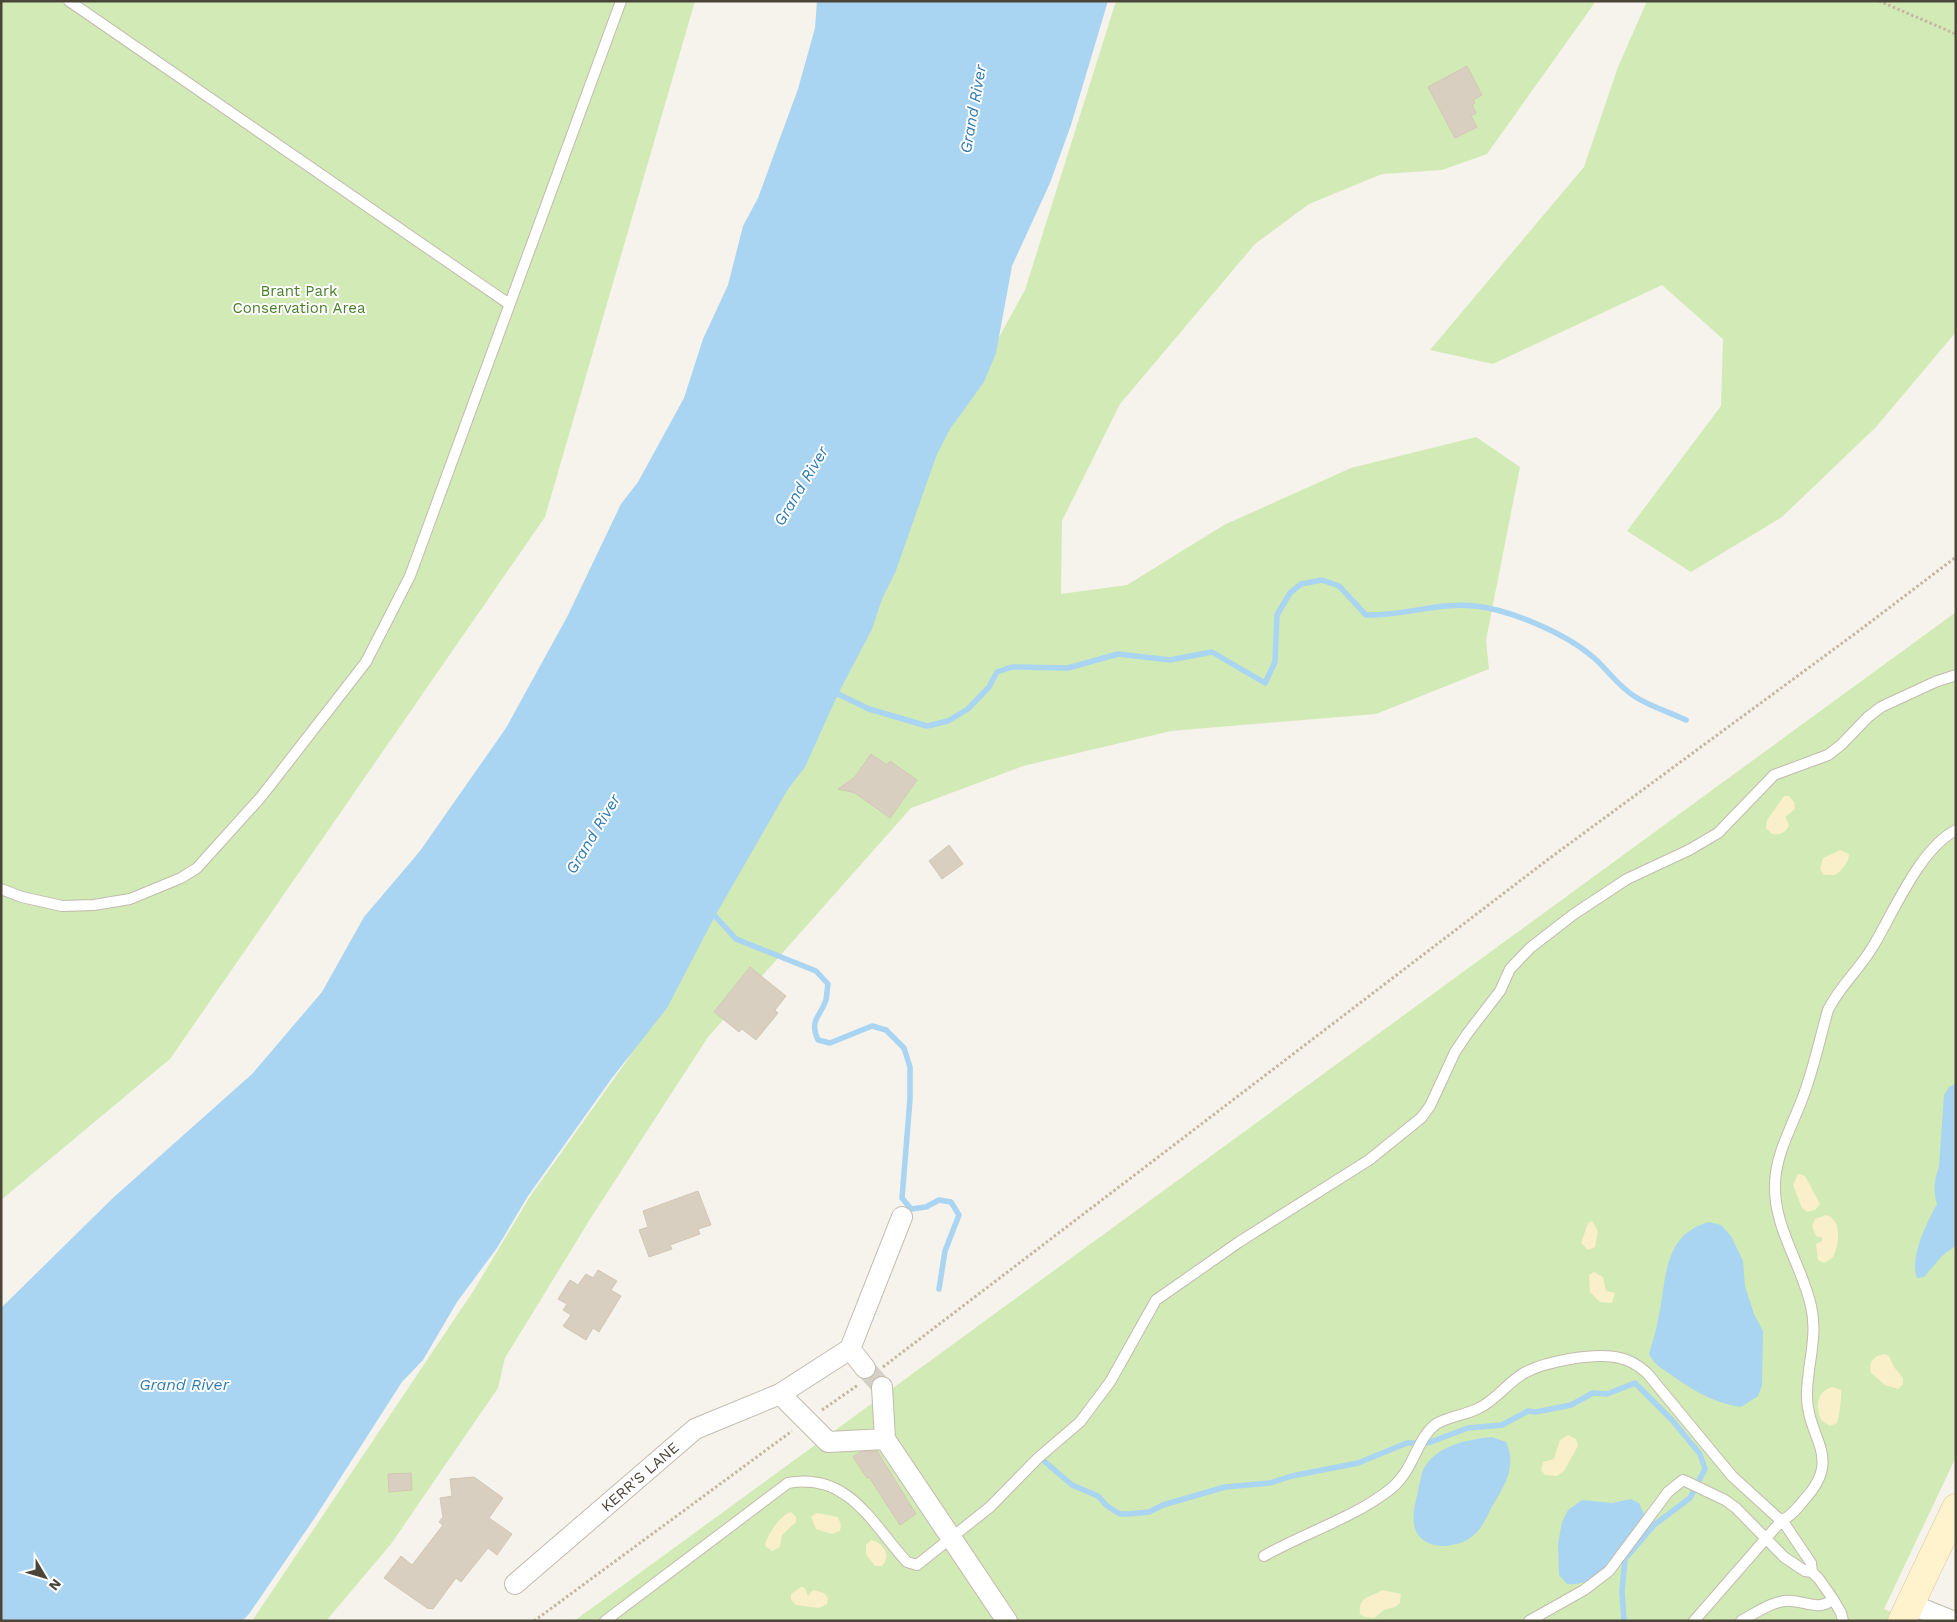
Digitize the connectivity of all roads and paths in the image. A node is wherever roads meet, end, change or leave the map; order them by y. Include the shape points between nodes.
1 (69, 1) edge
2 (621, 1) edge
3 (1879, 1) edge
4 (1956, 34) edge
5 (509, 304) junction
6 (1956, 557) edge
7 (1956, 675) edge
8 (1956, 830) edge
9 (1, 888) edge
10 (902, 1217) dead end
11 (850, 1349) junction
12 (873, 1376) junction
13 (780, 1394) junction
14 (806, 1421) junction
15 (885, 1439) junction
16 (1956, 1508) edge
17 (1782, 1520) junction
18 (950, 1538) junction
19 (1767, 1538) junction
20 (1264, 1556) dead end
21 (1812, 1572) junction
22 (515, 1584) dead end
23 (1833, 1599) junction
24 (1906, 1612) edge
25 (534, 1621) edge
26 (605, 1621) edge
27 (1007, 1621) edge
28 (1529, 1621) edge
29 (1694, 1621) edge
30 (1741, 1621) edge
31 (1843, 1621) edge
32 (1952, 1621) edge

1 - 5 lane
2 - 5 lane
3 - 4 path
5 - 9 lane via 410,576 366,662 218,847 197,868 181,878 130,899 62,906 22,897
6 - 12 path via 1550,858
7 - 18 lane via 1882,707 1868,716 1828,755 1774,775 1718,833 1690,850 1627,879 1530,948 1510,969 1500,992 1463,1040 1421,1118 1368,1160 1239,1242 1156,1300 1110,1382 1087,1414 990,1507
8 - 17 lane via 1943,839 1919,867 1872,949 1834,998 1805,1093 1776,1172 1775,1198 1783,1231 1814,1316 1807,1393 1811,1421 1824,1461 1819,1482
10 - 11 street
11 - 12 street
11 - 13 street, KERR'S LANE
12 - 14 path
12 - 15 street
13 - 14 street
13 - 22 street, KERR'S LANE via 695,1429
14 - 15 street via 828,1442
14 - 25 path
15 - 18 street
16 - 24 main road
17 - 19 lane
17 - 20 lane via 1732,1476 1647,1373 1620,1358 1590,1356 1552,1363 1525,1373 1480,1408 1437,1424 1427,1434 1402,1480 1390,1490 1360,1510
17 - 21 lane via 1811,1563
18 - 26 lane via 922,1562 911,1564 848,1495 824,1485 798,1481 788,1483
18 - 27 street
19 - 21 lane via 1790,1562
19 - 28 lane via 1725,1500 1683,1480 1668,1492 1604,1576
19 - 29 lane
21 - 23 lane
23 - 30 lane via 1827,1605 1817,1606 1782,1601
23 - 31 lane
24 - 32 street

